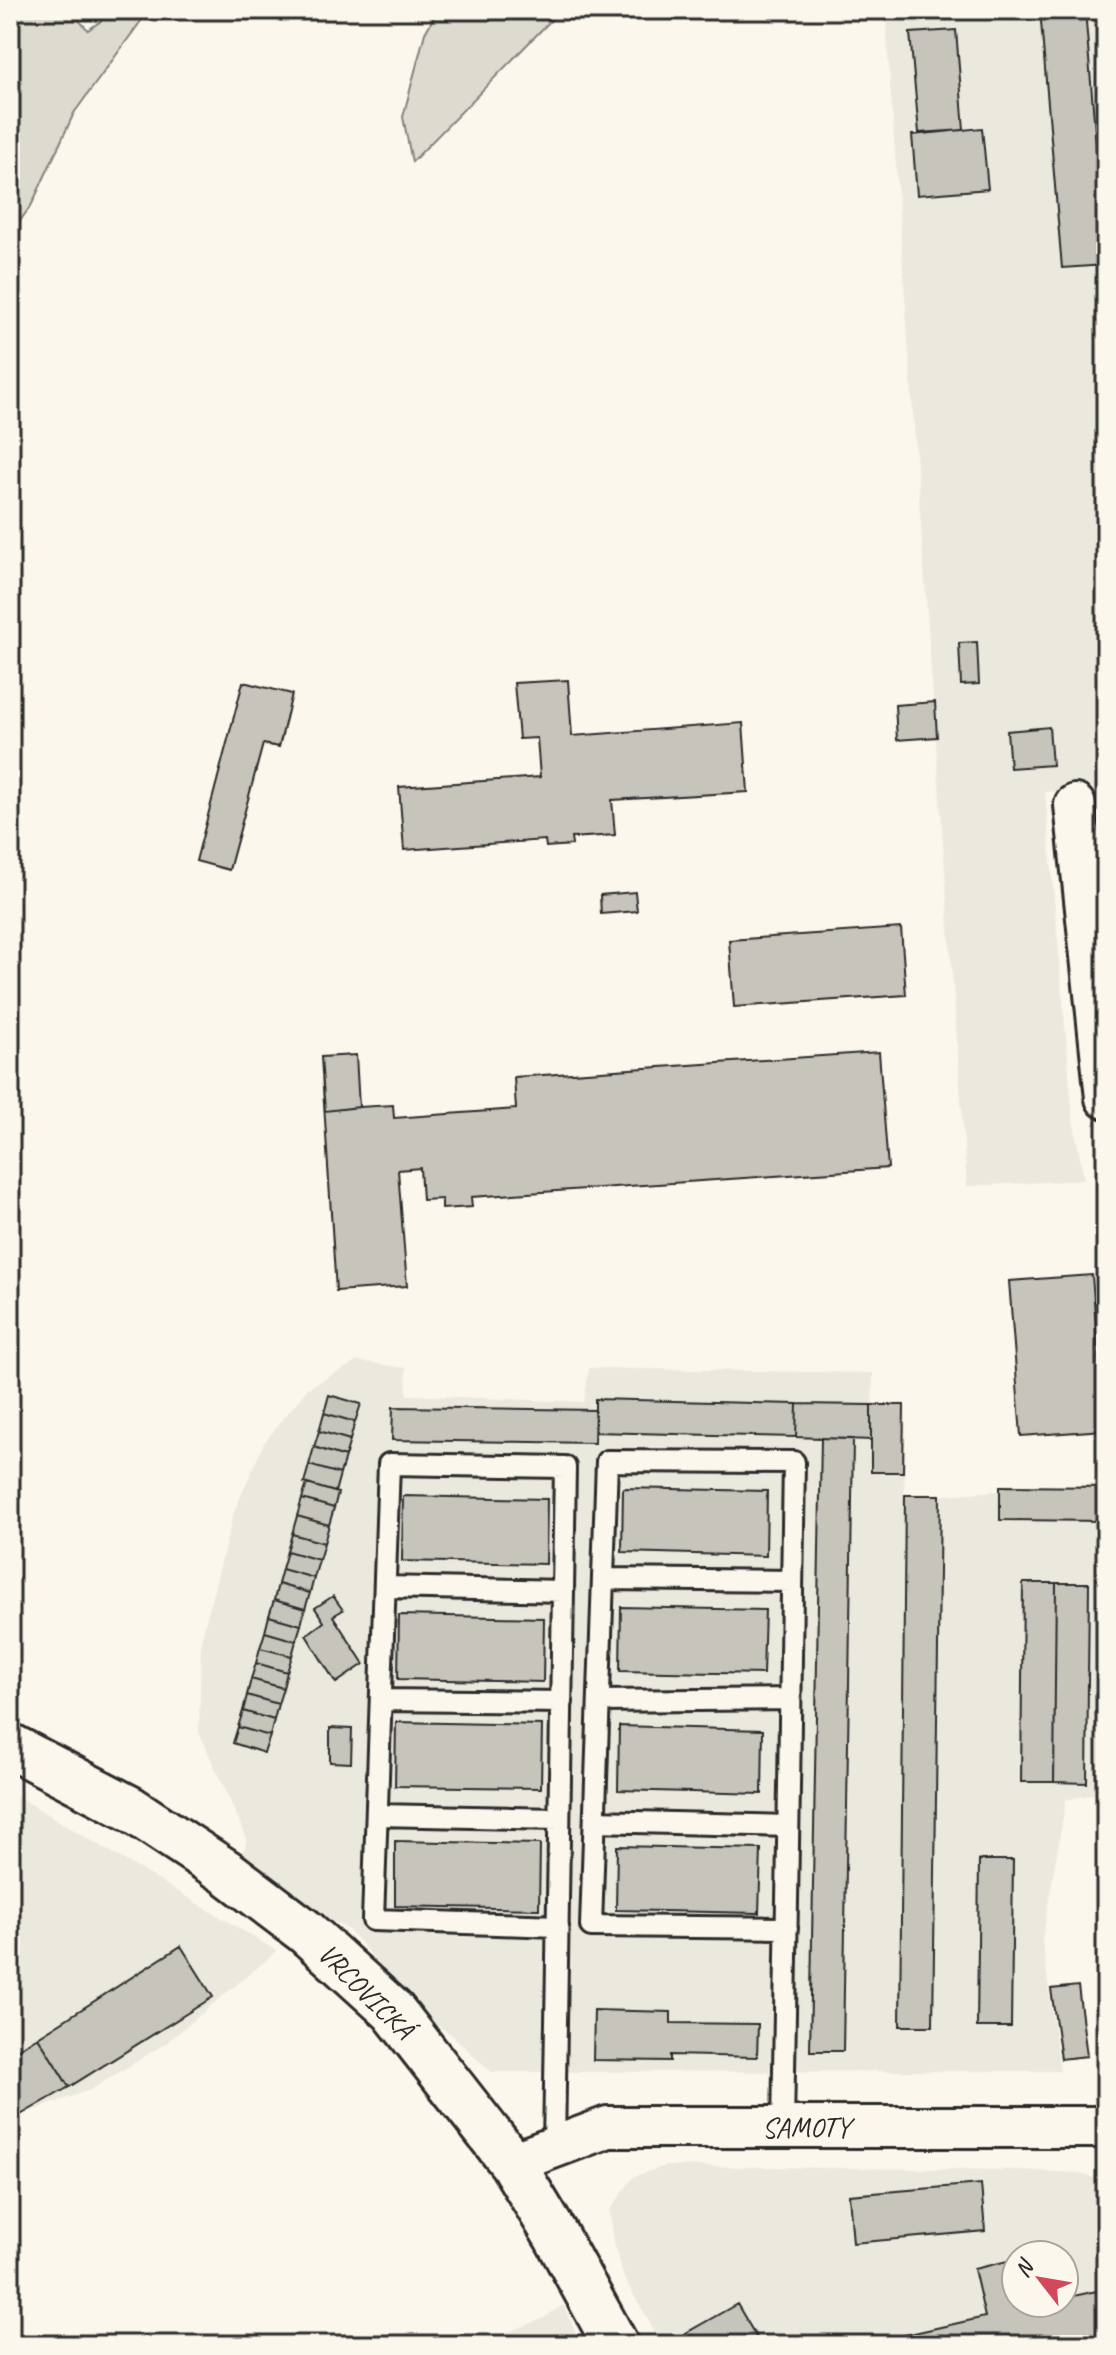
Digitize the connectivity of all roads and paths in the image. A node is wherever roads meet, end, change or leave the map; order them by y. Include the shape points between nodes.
1 (1075, 805) dead end
2 (1106, 1098) edge
3 (603, 1579) junction
4 (792, 1581) junction
5 (385, 1587) junction
6 (563, 1591) junction
7 (790, 1699) junction
8 (381, 1700) junction
9 (599, 1701) junction
10 (562, 1702) junction
11 (10, 1746) edge
12 (377, 1815) junction
13 (559, 1819) junction
14 (595, 1821) junction
15 (788, 1826) junction
16 (558, 1926) junction
17 (787, 1928) junction
18 (783, 2127) junction
19 (1106, 2127) edge
20 (554, 2147) junction
21 (512, 2163) junction
22 (616, 2345) edge

1 - 2 street
3 - 4 lane
3 - 4 lane via 607,1461 794,1462
3 - 9 lane
4 - 7 lane
5 - 6 lane
5 - 6 lane via 389,1464 565,1467
5 - 8 lane
6 - 10 lane
7 - 9 lane
7 - 15 lane
8 - 10 lane
8 - 12 lane
9 - 14 lane
10 - 13 lane
11 - 21 street, VRCOVICKÁ via 131,1809 306,1932 393,2011
12 - 13 lane
12 - 16 lane via 373,1920
13 - 16 lane
14 - 15 lane
14 - 17 lane via 591,1926
15 - 17 lane
16 - 20 lane
17 - 18 lane
18 - 19 street, SAMOTY
18 - 20 street, SAMOTY via 608,2127
20 - 21 street, SAMOTY
21 - 22 street, VRCOVICKÁ

